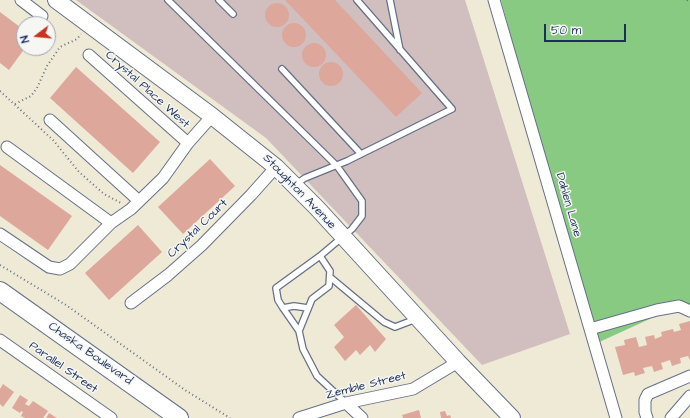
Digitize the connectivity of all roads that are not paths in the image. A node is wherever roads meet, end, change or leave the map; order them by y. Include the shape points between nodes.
1 (21, 0) edge
2 (56, 0) edge
3 (168, 0) edge
4 (219, 0) edge
5 (357, 0) edge
6 (390, 0) edge
7 (494, 0) edge
8 (232, 14) dead end
9 (42, 16) dead end
10 (400, 50) junction
11 (89, 55) dead end
12 (282, 69) dead end
13 (212, 116) junction
14 (50, 120) dead end
15 (188, 143) junction
16 (7, 147) dead end
17 (362, 154) junction
18 (336, 166) junction
19 (276, 167) junction
20 (294, 185) junction
21 (135, 205) junction
22 (111, 223) junction
23 (0, 234) edge
24 (342, 238) junction
25 (320, 256) junction
26 (330, 277) junction
27 (0, 291) edge
28 (132, 303) dead end
29 (283, 308) junction
30 (308, 308) junction
31 (690, 311) edge
32 (418, 319) junction
33 (590, 329) junction
34 (298, 331) junction
35 (0, 340) edge
36 (458, 362) junction
37 (690, 376) edge
38 (690, 396) edge
39 (346, 403) junction
40 (111, 418) edge
41 (179, 418) edge
42 (299, 418) edge
43 (362, 418) edge
44 (512, 418) edge
45 (616, 418) edge
46 (648, 418) edge
47 (671, 418) edge

1 - 9 street
2 - 13 street, Stoughton Avenue
3 - 18 lane
4 - 8 lane
5 - 10 lane
6 - 10 lane
7 - 33 street, Dahlen Lane
10 - 17 lane via 452,109
11 - 15 street, Crystal Place West
12 - 17 lane
13 - 15 street, Crystal Place West
13 - 19 street, Stoughton Avenue
14 - 21 street
15 - 21 street, Crystal Place West via 163,178
16 - 22 street
17 - 18 lane
18 - 20 lane
18 - 24 lane via 362,201 362,216
19 - 20 street, Stoughton Avenue
19 - 28 street, Crystal Court via 202,245
20 - 24 street, Stoughton Avenue
21 - 22 street, Crystal Place West
22 - 23 street, Crystal Place West via 70,264 60,269 49,267
24 - 25 lane
24 - 32 street, Stoughton Avenue
25 - 26 lane via 330,271
25 - 29 lane via 276,288
26 - 30 lane via 329,286 312,299
26 - 32 lane via 384,322 395,327
27 - 41 main road, Chaska Boulevard
29 - 30 lane
29 - 34 lane
30 - 34 lane
31 - 33 street via 678,306
32 - 36 street, Stoughton Avenue
33 - 45 street, Dahlen Lane
34 - 39 lane via 317,376
35 - 40 street, Parallel Street
36 - 39 street, Zemble Street via 413,389
36 - 44 street, Stoughton Avenue
37 - 46 street via 648,394 645,412
38 - 47 street
39 - 42 street, Zemble Street
39 - 43 street

